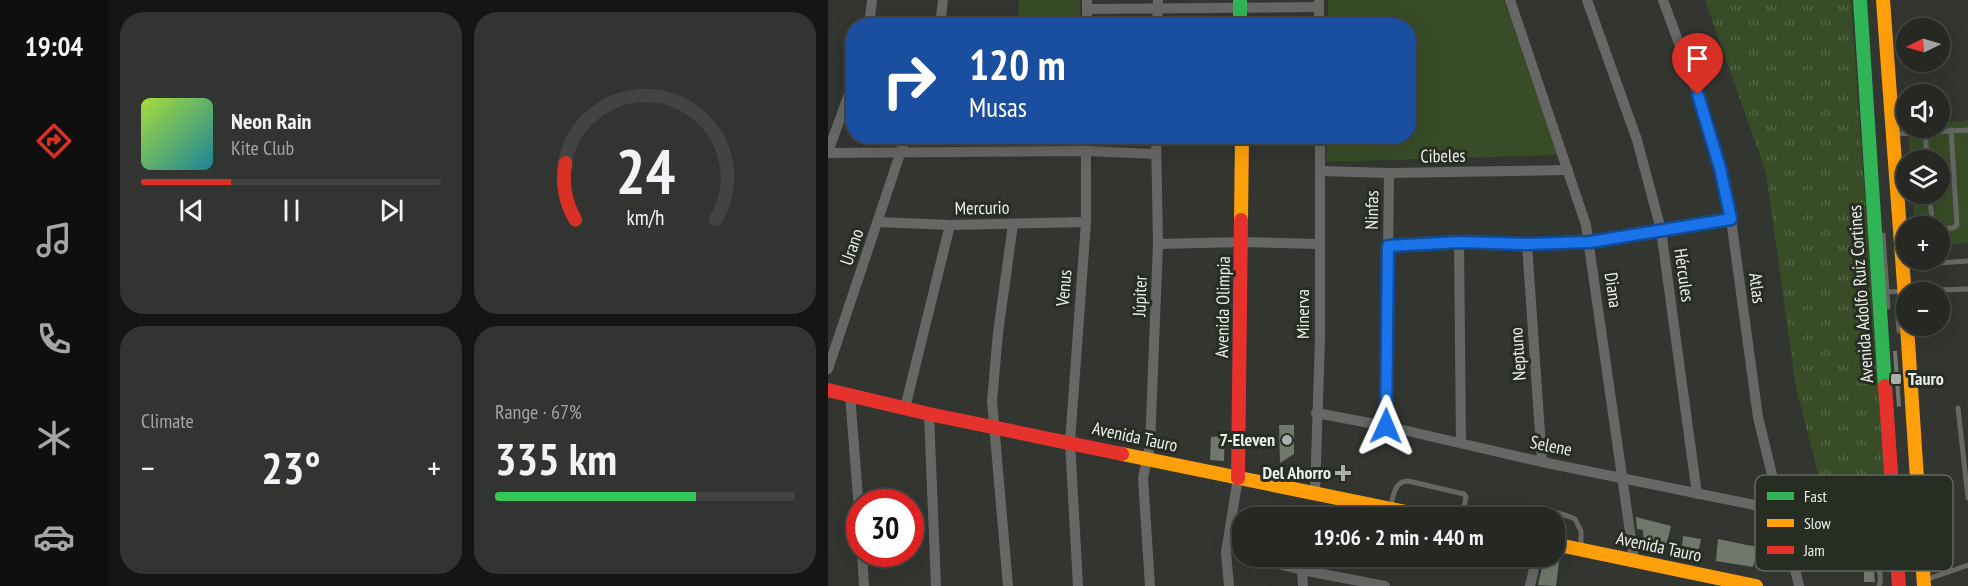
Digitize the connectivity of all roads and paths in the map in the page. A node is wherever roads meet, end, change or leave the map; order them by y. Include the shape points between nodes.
1 (872, 0) edge
2 (943, 0) edge
3 (1510, 0) edge
4 (1587, 0) edge
5 (1662, 0) edge
6 (1860, 0) edge
7 (1882, 1) edge
8 (1087, 4) edge
9 (1158, 4) edge
10 (1240, 4) edge
11 (1319, 4) edge
12 (870, 18) edge
13 (941, 18) edge
14 (846, 102) edge
15 (1884, 117) dead end
16 (1951, 130) joint
17 (1968, 130) edge
18 (1894, 134) joint
19 (903, 144) edge
20 (1086, 144) edge
21 (1156, 144) edge
22 (1242, 144) edge
23 (1320, 144) edge
24 (1086, 151) junction
25 (828, 153) edge
26 (900, 153) junction
27 (1156, 154) junction
28 (1568, 170) junction
29 (1320, 171) junction
30 (1389, 173) junction
31 (1731, 219) junction
32 (878, 222) junction
33 (1086, 222) junction
34 (1013, 224) junction
35 (950, 225) junction
36 (1950, 228) edge
37 (1662, 230) junction
38 (1883, 233) dead end
39 (1242, 242) junction
40 (1459, 242) junction
41 (1590, 242) junction
42 (1158, 244) junction
43 (1319, 244) junction
44 (1527, 244) junction
45 (1388, 246) junction
46 (1968, 261) edge
47 (1950, 262) edge
48 (1901, 282) edge
49 (1968, 289) edge
50 (1950, 290) edge
51 (1896, 291) edge
52 (1882, 292) junction
53 (1888, 316) dead end
54 (1899, 336) edge
55 (1908, 336) edge
56 (1899, 339) dead end
57 (828, 369) edge
58 (828, 390) edge
59 (850, 395) junction
60 (905, 408) junction
61 (1958, 408) dead end
62 (1316, 413) junction
63 (929, 414) junction
64 (993, 426) junction
65 (1386, 426) junction
66 (1070, 442) junction
67 (1461, 443) junction
68 (1147, 457) junction
69 (1542, 462) junction
70 (1771, 475) edge
71 (1892, 475) edge
72 (1916, 475) edge
73 (1623, 477) junction
74 (1238, 478) junction
75 (857, 489) edge
76 (1315, 492) junction
77 (1697, 494) junction
78 (1968, 498) edge
79 (1755, 505) edge
80 (1384, 507) edge
81 (1389, 507) edge
82 (1464, 507) edge
83 (1565, 516) edge
84 (1565, 546) edge
85 (1581, 549) junction
86 (1226, 552) junction
87 (1232, 553) edge
88 (1634, 560) junction
89 (1968, 565) edge
90 (863, 567) edge
91 (1290, 567) edge
92 (1534, 567) edge
93 (1302, 570) junction
94 (1795, 571) edge
95 (1879, 571) edge
96 (1881, 577) junction
97 (1899, 581) edge
98 (1923, 583) edge
99 (1379, 585) edge
100 (864, 586) edge
101 (936, 586) edge
102 (1008, 586) edge
103 (1078, 586) edge
104 (1150, 586) edge
105 (1229, 586) edge
106 (1303, 586) edge
107 (1530, 586) edge
108 (1756, 586) edge
109 (1799, 586) edge
110 (1880, 586) edge

1 - 12 street
2 - 13 street
3 - 28 street, Diana
4 - 37 street, Hércules via 1637,140
5 - 31 street, Atlas via 1714,142
6 - 52 street, Avenida Adolfo Ruíz Cortines
7 - 15 lane
7 - 18 street
8 - 9 street
9 - 10 street
10 - 11 street
14 - 25 street
16 - 17 lane
16 - 36 lane via 1957,223
18 - 48 street
19 - 26 street, Urano
20 - 24 street, Venus
21 - 27 street, Júpiter
22 - 39 street, Avenida Olimpia
23 - 29 street, Minerva
24 - 26 street
24 - 27 street
24 - 33 street, Venus
25 - 26 street
26 - 32 street, Urano
27 - 42 street, Júpiter
28 - 30 street, Cibeles
28 - 41 street, Diana
29 - 30 street, Cibeles
29 - 43 street, Minerva
30 - 45 street, Ninfas
31 - 37 street
31 - 70 street, Atlas via 1758,417
32 - 35 street, Mercurio
32 - 57 street, Urano
33 - 34 street, Mercurio
33 - 66 street, Venus
34 - 35 street, Mercurio
34 - 64 street via 993,380
35 - 60 street
37 - 41 street
37 - 77 street, Hércules
38 - 52 lane
39 - 42 street
39 - 43 street
39 - 74 street, Avenida Olimpia
40 - 44 street
40 - 45 street
40 - 67 street
41 - 44 street
41 - 73 street, Diana
42 - 68 street, Júpiter
43 - 62 street, Minerva
44 - 69 street, Neptuno
45 - 65 street, Ninfas
46 - 47 lane
49 - 50 lane
51 - 52 lane
52 - 53 lane
52 - 71 street, Avenida Adolfo Ruíz Cortines
54 - 56 lane
55 - 72 street
58 - 59 street, Avenida Tauro
59 - 60 street, Avenida Tauro
59 - 75 street
60 - 63 street, Avenida Tauro
61 - 78 lane
62 - 65 street, Selene
62 - 76 street, Minerva
63 - 64 street, Avenida Tauro
63 - 101 street
64 - 66 street, Avenida Tauro
64 - 102 street
65 - 67 street, Selene
66 - 68 street, Avenida Tauro
66 - 103 street, Venus
67 - 69 street, Selene
68 - 74 street, Avenida Tauro
68 - 104 street, Júpiter via 1143,493
69 - 73 street, Selene
73 - 77 street, Selene
73 - 88 street, Diana
74 - 76 street, Avenida Tauro
74 - 86 street
76 - 80 street, Avenida Tauro
77 - 79 street, Selene
81 - 82 lane via 1398,483 1408,481 1463,494
83 - 85 lane via 1575,519 1581,531
84 - 85 street, Avenida Tauro
85 - 88 street, Avenida Tauro
86 - 87 street
86 - 105 street
88 - 108 street, Avenida Tauro
89 - 98 lane
90 - 100 street
91 - 93 street
92 - 107 street
93 - 99 street
93 - 106 street
94 - 109 street, Atlas
95 - 96 lane
96 - 97 lane
96 - 110 lane

